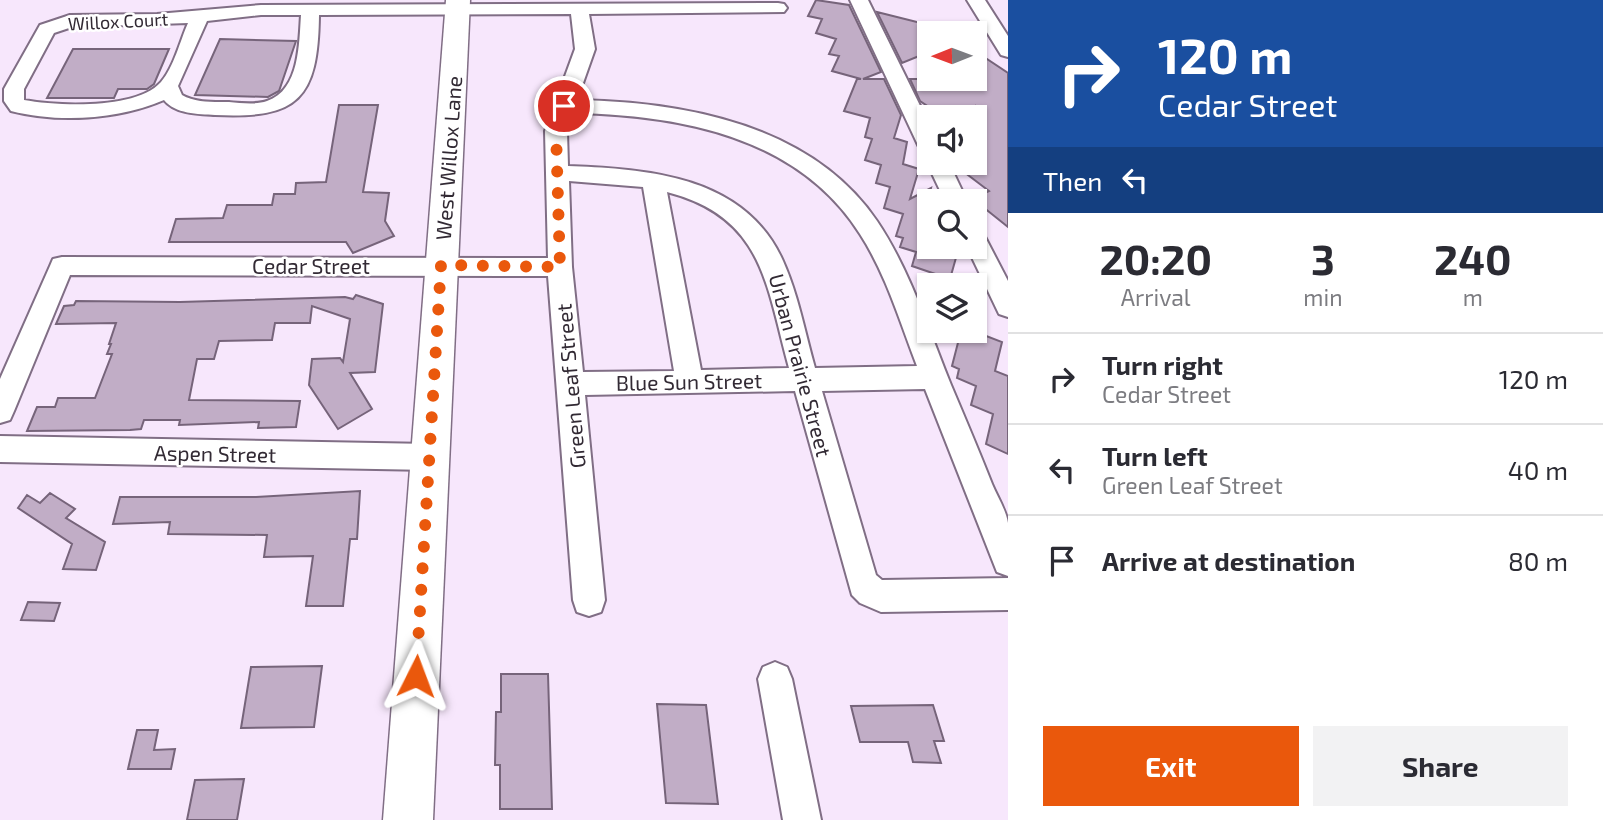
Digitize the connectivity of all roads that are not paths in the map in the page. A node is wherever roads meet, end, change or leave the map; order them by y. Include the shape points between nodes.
1 (859, 0) edge
2 (976, 0) edge
3 (458, 4) edge
4 (579, 8) junction
5 (778, 8) dead end
6 (310, 9) junction
7 (200, 16) junction
8 (1008, 51) edge
9 (169, 86) junction
10 (564, 106) junction
11 (917, 120) edge
12 (557, 173) junction
13 (653, 179) junction
14 (985, 259) edge
15 (441, 265) junction
16 (560, 267) junction
17 (1008, 307) edge
18 (935, 377) junction
19 (804, 379) junction
20 (689, 381) junction
21 (570, 384) junction
22 (0, 411) edge
23 (0, 449) edge
24 (430, 457) junction
25 (1008, 561) edge
26 (1008, 594) edge
27 (589, 600) dead end
28 (775, 679) dead end
29 (408, 820) edge
30 (802, 820) edge

1 - 11 street
2 - 8 street
3 - 4 street, Willox Court
3 - 6 street, Willox Court
3 - 15 main road, West Willox Lane
4 - 5 street, Willox Court
4 - 10 street, Green Leaf Street via 585,49
6 - 7 street, Willox Court
6 - 9 street via 309,50 298,83 279,104 244,109 187,106 173,99
7 - 9 street
7 - 9 street, Willox Court via 70,21 47,29 14,89 18,106 71,110 132,104 159,96
10 - 12 street, Green Leaf Street via 556,131
10 - 18 street via 642,108 715,122 784,152 811,170 858,214 873,235
12 - 13 street, Urban Prairie Street
12 - 16 street, Green Leaf Street
13 - 19 street, Urban Prairie Street via 711,198 749,227 772,261
13 - 20 street
14 - 17 street
15 - 16 street, Cedar Street
15 - 22 street, Cedar Street via 62,266
15 - 24 main road, West Willox Lane
16 - 21 street, Green Leaf Street
18 - 19 street, Blue Sun Street
18 - 25 street
19 - 20 street, Blue Sun Street
19 - 26 street, Urban Prairie Street via 863,584 881,596
20 - 21 street, Blue Sun Street
21 - 27 street, Green Leaf Street
23 - 24 street, Aspen Street
24 - 29 main road, West Willox Lane
28 - 30 street

